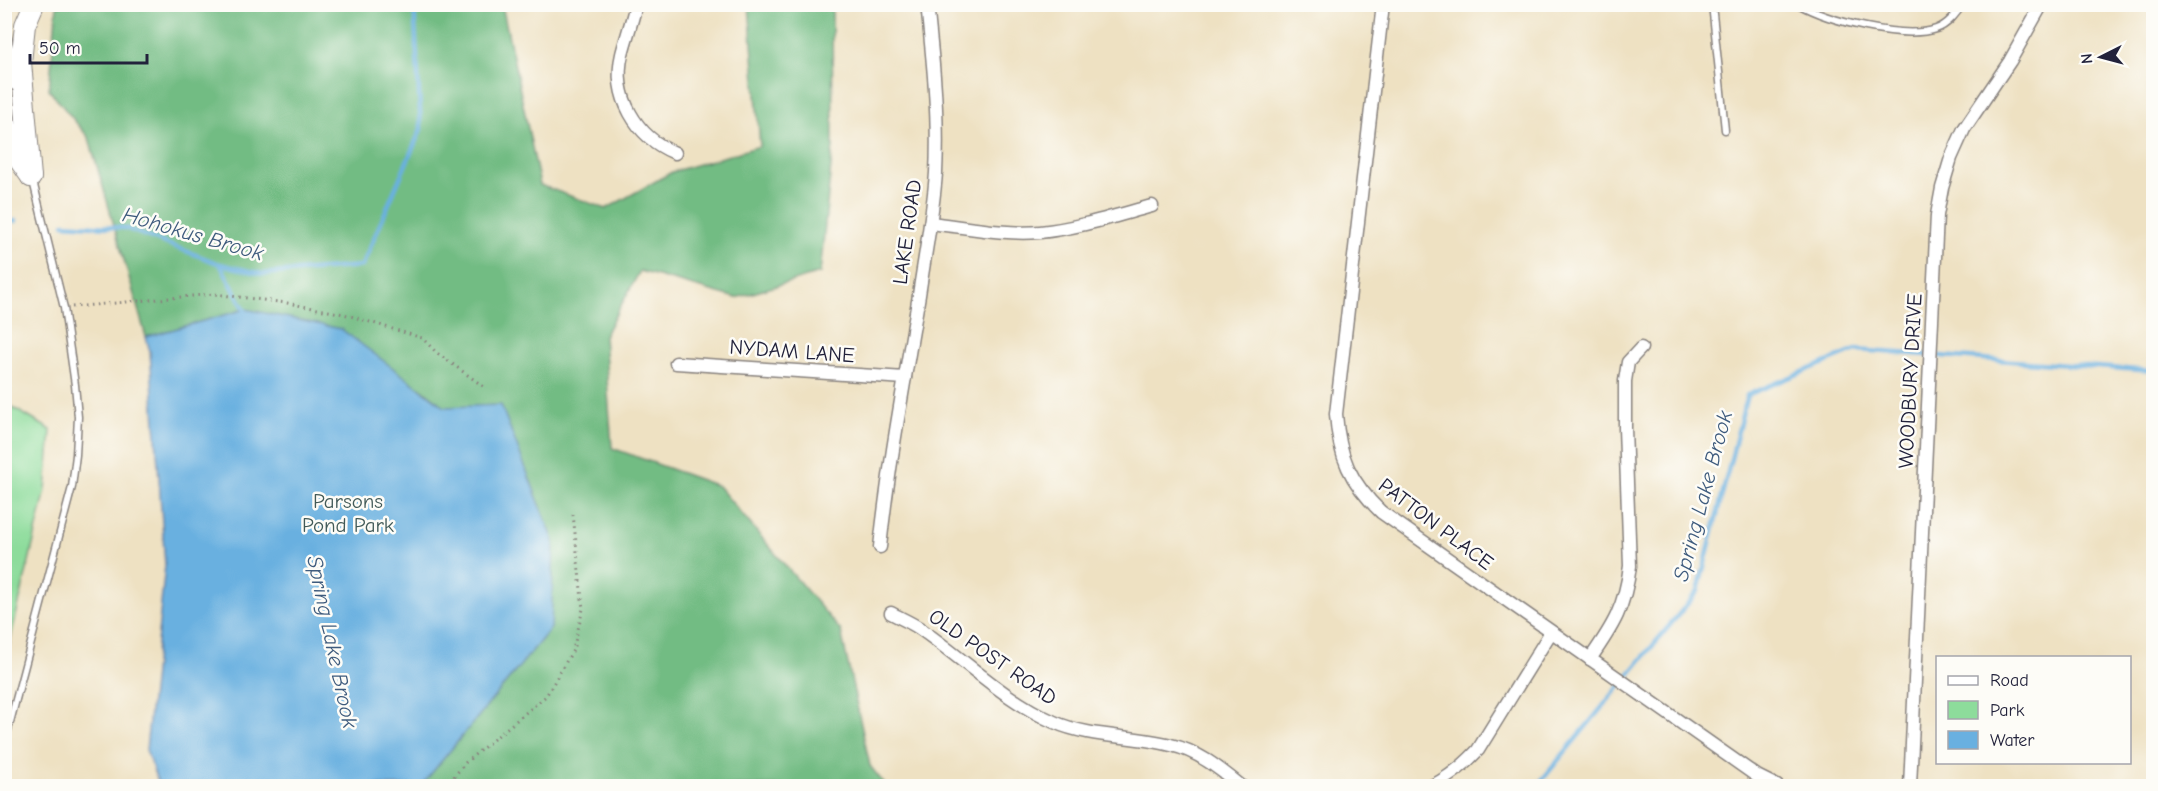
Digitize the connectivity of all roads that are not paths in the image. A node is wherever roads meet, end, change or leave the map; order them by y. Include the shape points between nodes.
1 (34, 4) edge
2 (636, 4) edge
3 (927, 4) edge
4 (1383, 4) edge
5 (1712, 4) edge
6 (1798, 4) edge
7 (1963, 4) edge
8 (2042, 4) edge
9 (4, 34) edge
10 (4, 108) edge
11 (1725, 130) dead end
12 (4, 139) edge
13 (675, 153) dead end
14 (31, 177) junction
15 (1152, 206) dead end
16 (930, 223) junction
17 (1641, 348) dead end
18 (676, 363) dead end
19 (905, 378) junction
20 (880, 547) dead end
21 (891, 613) dead end
22 (1551, 632) junction
23 (1590, 659) junction
24 (4, 745) edge
25 (1241, 786) edge
26 (1432, 786) edge
27 (1777, 786) edge
28 (1910, 786) edge

1 - 14 main road via 25,26 21,62
2 - 13 street via 622,56 621,92 638,126
3 - 16 street, LAKE ROAD via 937,130
4 - 22 street, PATTON PLACE via 1336,414 1337,438 1354,481 1381,512
5 - 11 lane
6 - 7 lane via 1888,32 1917,33 1938,29
8 - 28 street, WOODBURY DRIVE via 2010,62 1964,129 1951,158 1937,216
9 - 14 street
10 - 14 street
12 - 14 main road
14 - 24 lane via 64,308 78,417 72,486
15 - 16 street via 1038,232
16 - 19 street, LAKE ROAD
17 - 23 street via 1628,362 1625,381 1630,566 1627,589 1610,630
18 - 19 street, NYDAM LANE
19 - 20 street, LAKE ROAD
21 - 25 street, OLD POST ROAD via 1057,724 1181,748 1211,762
22 - 23 street, PATTON PLACE
22 - 26 street via 1478,750 1445,780
23 - 27 street, PATTON PLACE

